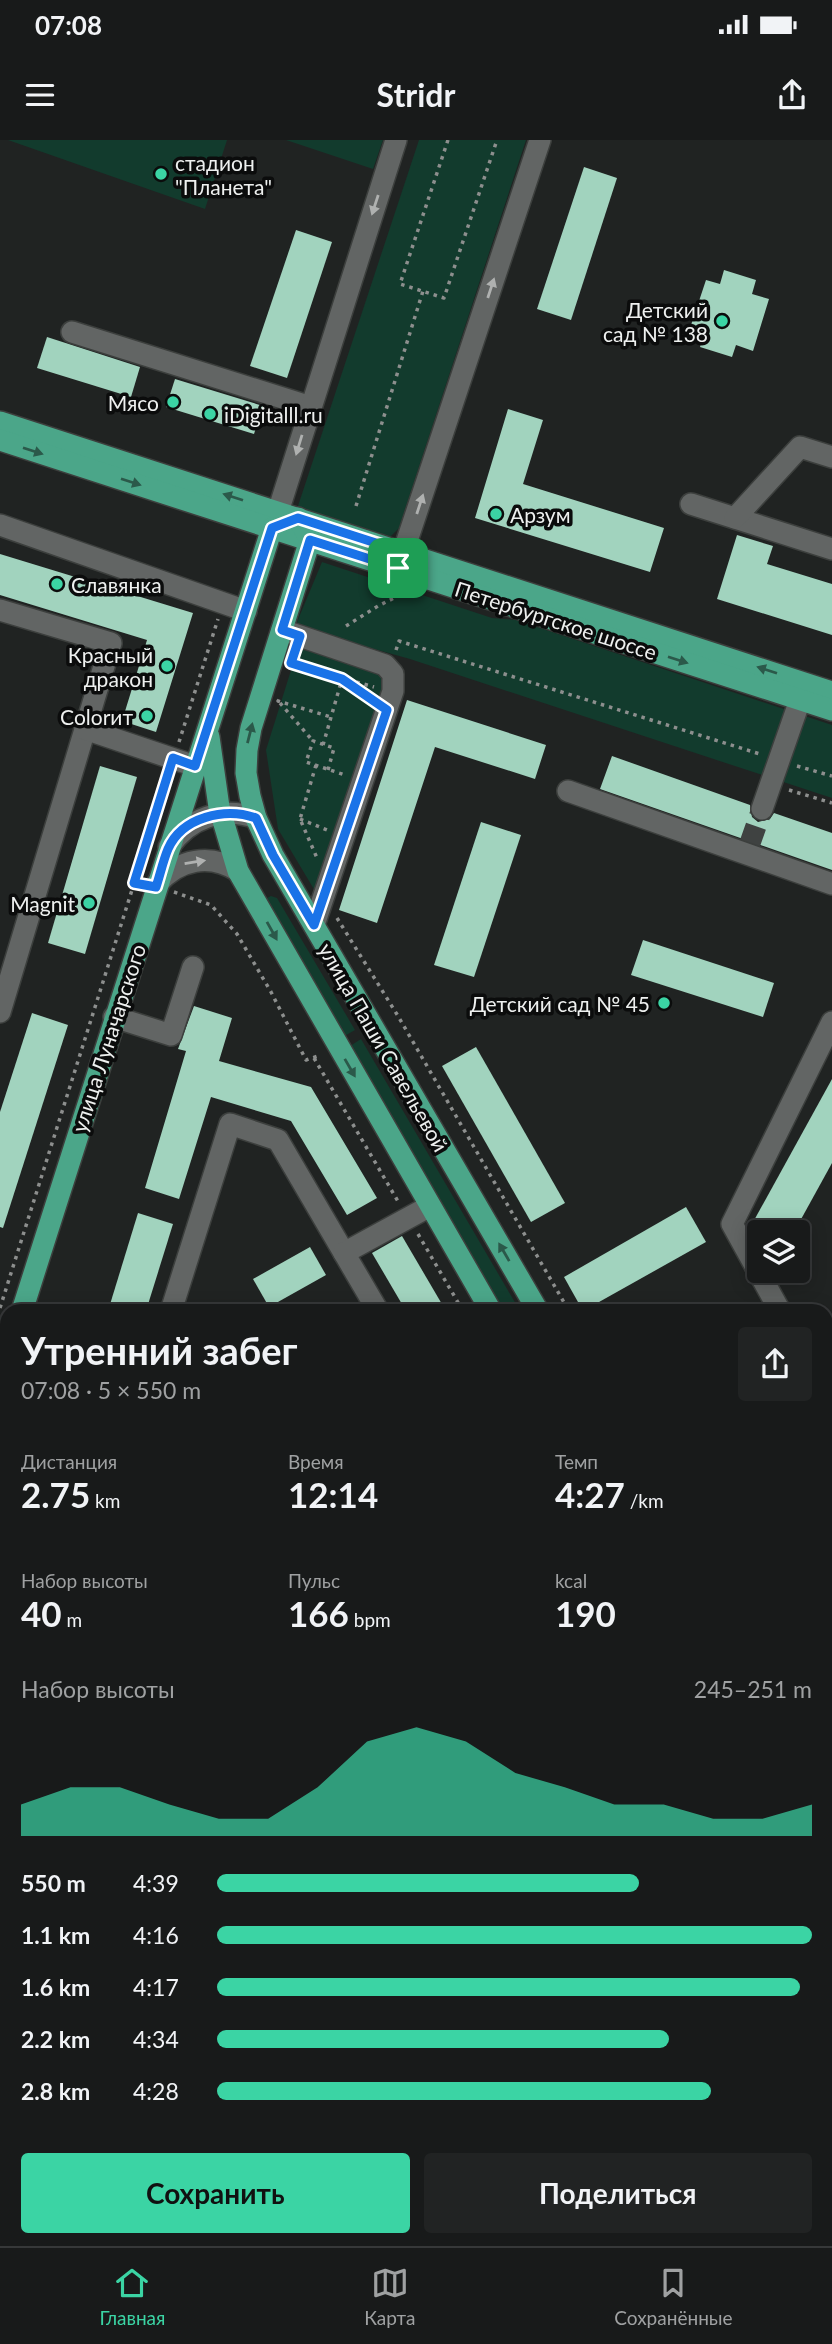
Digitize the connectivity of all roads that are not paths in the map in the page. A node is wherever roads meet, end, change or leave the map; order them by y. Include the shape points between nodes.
1 (396, 140) edge
2 (540, 140) edge
3 (72, 332) dead end
4 (311, 407) junction
5 (0, 422) edge
6 (0, 440) edge
7 (832, 457) edge
8 (691, 504) dead end
9 (735, 518) junction
10 (283, 519) junction
11 (0, 525) edge
12 (310, 540) junction
13 (832, 549) edge
14 (401, 560) junction
15 (0, 610) edge
16 (246, 611) junction
17 (291, 633) junction
18 (832, 692) edge
19 (800, 700) junction
20 (832, 710) edge
21 (209, 724) junction
22 (85, 729) junction
23 (195, 766) junction
24 (568, 791) dead end
25 (762, 809) tunnel mouth
26 (220, 814) junction
27 (256, 818) junction
28 (168, 848) junction
29 (238, 871) junction
30 (832, 884) edge
31 (156, 885) junction
32 (314, 925) junction
33 (193, 967) dead end
34 (0, 1012) edge
35 (114, 1017) junction
36 (832, 1022) edge
37 (430, 1206) junction
38 (344, 1253) junction
39 (24, 1304) edge
40 (173, 1304) edge
41 (375, 1304) edge
42 (487, 1304) edge
43 (534, 1304) edge
44 (776, 1304) edge

1 -> 4 street
14 -> 2 street
3 - 4 street
4 -> 10 street
10 -> 5 main road, Петербургское шоссе
6 -> 10 main road, Петербургское шоссе
7 - 9 street via 800,447
8 - 9 street
9 - 13 street
10 - 12 main road, Петербургское шоссе
10 - 14 main road, Петербургское шоссе
10 - 16 main road, улица Паши Савельевой
11 - 16 street
12 - 14 main road, Петербургское шоссе
12 - 17 main road, улица Паши Савельевой
18 -> 14 main road, Петербургское шоссе
14 -> 19 main road, Петербургское шоссе
15 - 22 street via 111,643
16 - 21 main road, улица Паши Савельевой
27 -> 17 main road, улица Паши Савельевой via 247,782 247,746
17 - 32 street via 385,665 390,691
19 - 20 main road, Петербургское шоссе
19 - 25 street
21 - 23 main road, улица Паши Савельевой
21 - 26 main road, улица Паши Савельевой
22 - 23 street
22 - 34 street
23 - 28 main road, улица Луначарского
24 - 30 street via 747,850
26 - 27 street
26 - 28 street via 192,824
26 - 29 main road, улица Паши Савельевой
27 - 32 main road, улица Паши Савельевой
28 - 31 main road, улица Луначарского
31 -> 29 street via 173,869 195,861 218,862
29 -> 37 main road, улица Паши Савельевой
31 - 35 main road, улица Луначарского
43 -> 32 main road, улица Паши Савельевой
33 - 35 street via 170,1035
35 - 39 main road, улица Луначарского
36 - 44 street via 732,1224
37 - 38 street
37 - 42 main road, улица Паши Савельевой
38 - 40 street via 278,1140 230,1124
38 - 41 street

